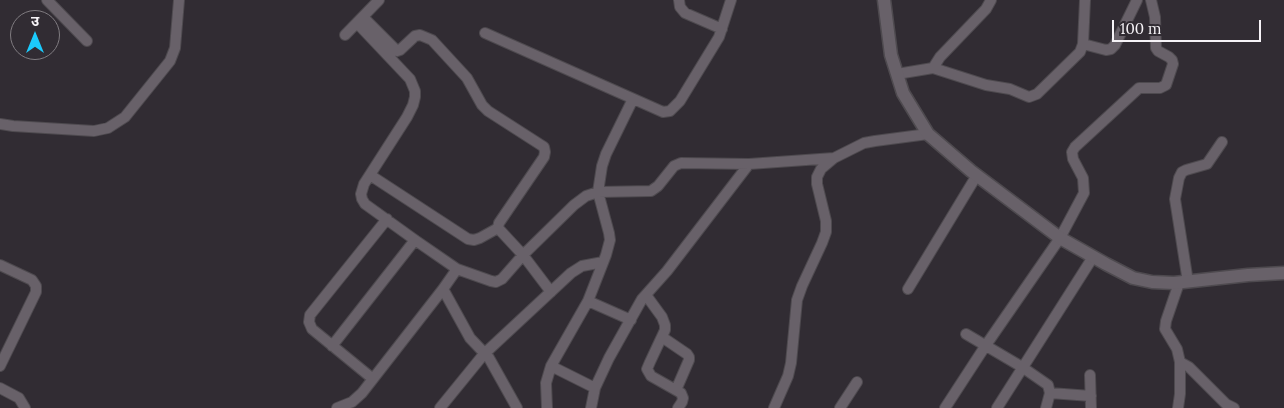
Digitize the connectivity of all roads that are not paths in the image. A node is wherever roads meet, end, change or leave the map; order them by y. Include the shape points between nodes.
1 (47, 0) edge
2 (179, 0) edge
3 (379, 0) edge
4 (680, 0) edge
5 (731, 0) edge
6 (884, 0) edge
7 (991, 0) edge
8 (1085, 0) edge
9 (1137, 0) edge
10 (1151, 0) edge
11 (360, 20) junction
12 (722, 29) junction
13 (485, 32) dead end
14 (345, 35) dead end
15 (87, 41) dead end
16 (1083, 44) junction
17 (933, 68) junction
18 (897, 74) junction
19 (633, 99) junction
20 (0, 124) edge
21 (928, 134) junction
22 (1222, 142) dead end
23 (834, 158) junction
24 (749, 164) junction
25 (370, 175) junction
26 (977, 175) junction
27 (598, 192) junction
28 (387, 219) junction
29 (498, 228) junction
30 (1060, 238) junction
31 (415, 240) junction
32 (523, 255) junction
33 (1092, 257) junction
34 (603, 262) junction
35 (1, 267) edge
36 (457, 269) junction
37 (1284, 273) edge
38 (1183, 282) junction
39 (443, 289) junction
40 (908, 289) dead end
41 (551, 292) junction
42 (646, 295) junction
43 (588, 301) junction
44 (631, 320) junction
45 (966, 334) dead end
46 (662, 337) junction
47 (332, 346) junction
48 (986, 346) junction
49 (484, 354) junction
50 (1180, 362) junction
51 (0, 366) edge
52 (551, 366) junction
53 (1022, 367) junction
54 (1090, 375) dead end
55 (373, 379) junction
56 (857, 382) dead end
57 (0, 388) edge
58 (595, 388) junction
59 (676, 390) junction
60 (1050, 393) junction
61 (1091, 396) junction
62 (25, 408) edge
63 (337, 408) edge
64 (440, 408) edge
65 (517, 408) edge
66 (547, 408) edge
67 (591, 408) edge
68 (678, 408) edge
69 (774, 408) edge
70 (840, 408) edge
71 (945, 408) edge
72 (996, 408) edge
73 (1046, 408) edge
74 (1091, 408) edge
75 (1178, 408) edge
76 (1234, 408) edge

1 - 15 street
2 - 20 street via 175,48 170,61 125,117 108,128 94,131
3 - 11 street
4 - 12 street via 680,7 685,13
5 - 12 street
6 - 18 street via 891,55
7 - 17 street
8 - 16 street
9 - 16 street via 1111,49
10 - 30 street via 1156,48 1174,64 1166,84 1160,88 1139,88 1075,147 1072,158 1083,178 1084,193
11 - 14 street
11 - 25 street via 410,79 415,91 407,117
11 - 29 street via 397,51 415,36 432,40 467,78 488,112 544,147 544,157
12 - 19 street via 680,102 670,111 662,112
13 - 19 street
16 - 17 street via 1075,58 1037,94 1029,97
17 - 18 street
18 - 21 street via 903,93
19 - 27 street via 606,154
21 - 23 street via 864,143
21 - 26 street
22 - 38 street via 1207,164 1186,170 1179,178 1175,199
23 - 24 street
23 - 69 street via 817,177 826,232 797,300 791,363
24 - 27 street via 681,164 674,166 651,191
24 - 42 street
25 - 28 street via 364,184 362,199
25 - 29 street via 468,239 480,238
26 - 30 street
26 - 40 street
27 - 32 street via 574,205
27 - 34 street via 610,240
28 - 31 street
28 - 47 street via 310,316 312,329
29 - 32 street
30 - 33 street
30 - 48 street
31 - 36 street
31 - 47 street
32 - 36 street via 496,282
32 - 41 street
33 - 38 street via 1133,278
33 - 53 street
34 - 41 street via 576,269
34 - 43 street
35 - 51 street via 32,280 36,292
36 - 39 street
37 - 38 street
38 - 50 street via 1165,329 1177,349
39 - 49 street via 470,338
39 - 55 street
41 - 49 street
42 - 44 street
42 - 46 street via 665,325
43 - 44 street
43 - 52 street
44 - 58 street
45 - 48 street
46 - 59 street via 689,357
46 - 59 street via 647,370 651,376
47 - 55 street
48 - 53 street
48 - 71 street
49 - 64 street
49 - 65 street
50 - 75 street
50 - 76 street via 1190,367 1226,404
52 - 58 street
52 - 66 street via 546,383
53 - 60 street via 1048,385
53 - 72 street
54 - 61 street
55 - 63 street via 352,402
56 - 70 street
57 - 62 street via 19,398
58 - 67 street
59 - 68 street via 683,398
60 - 61 street
60 - 73 street
61 - 74 street

